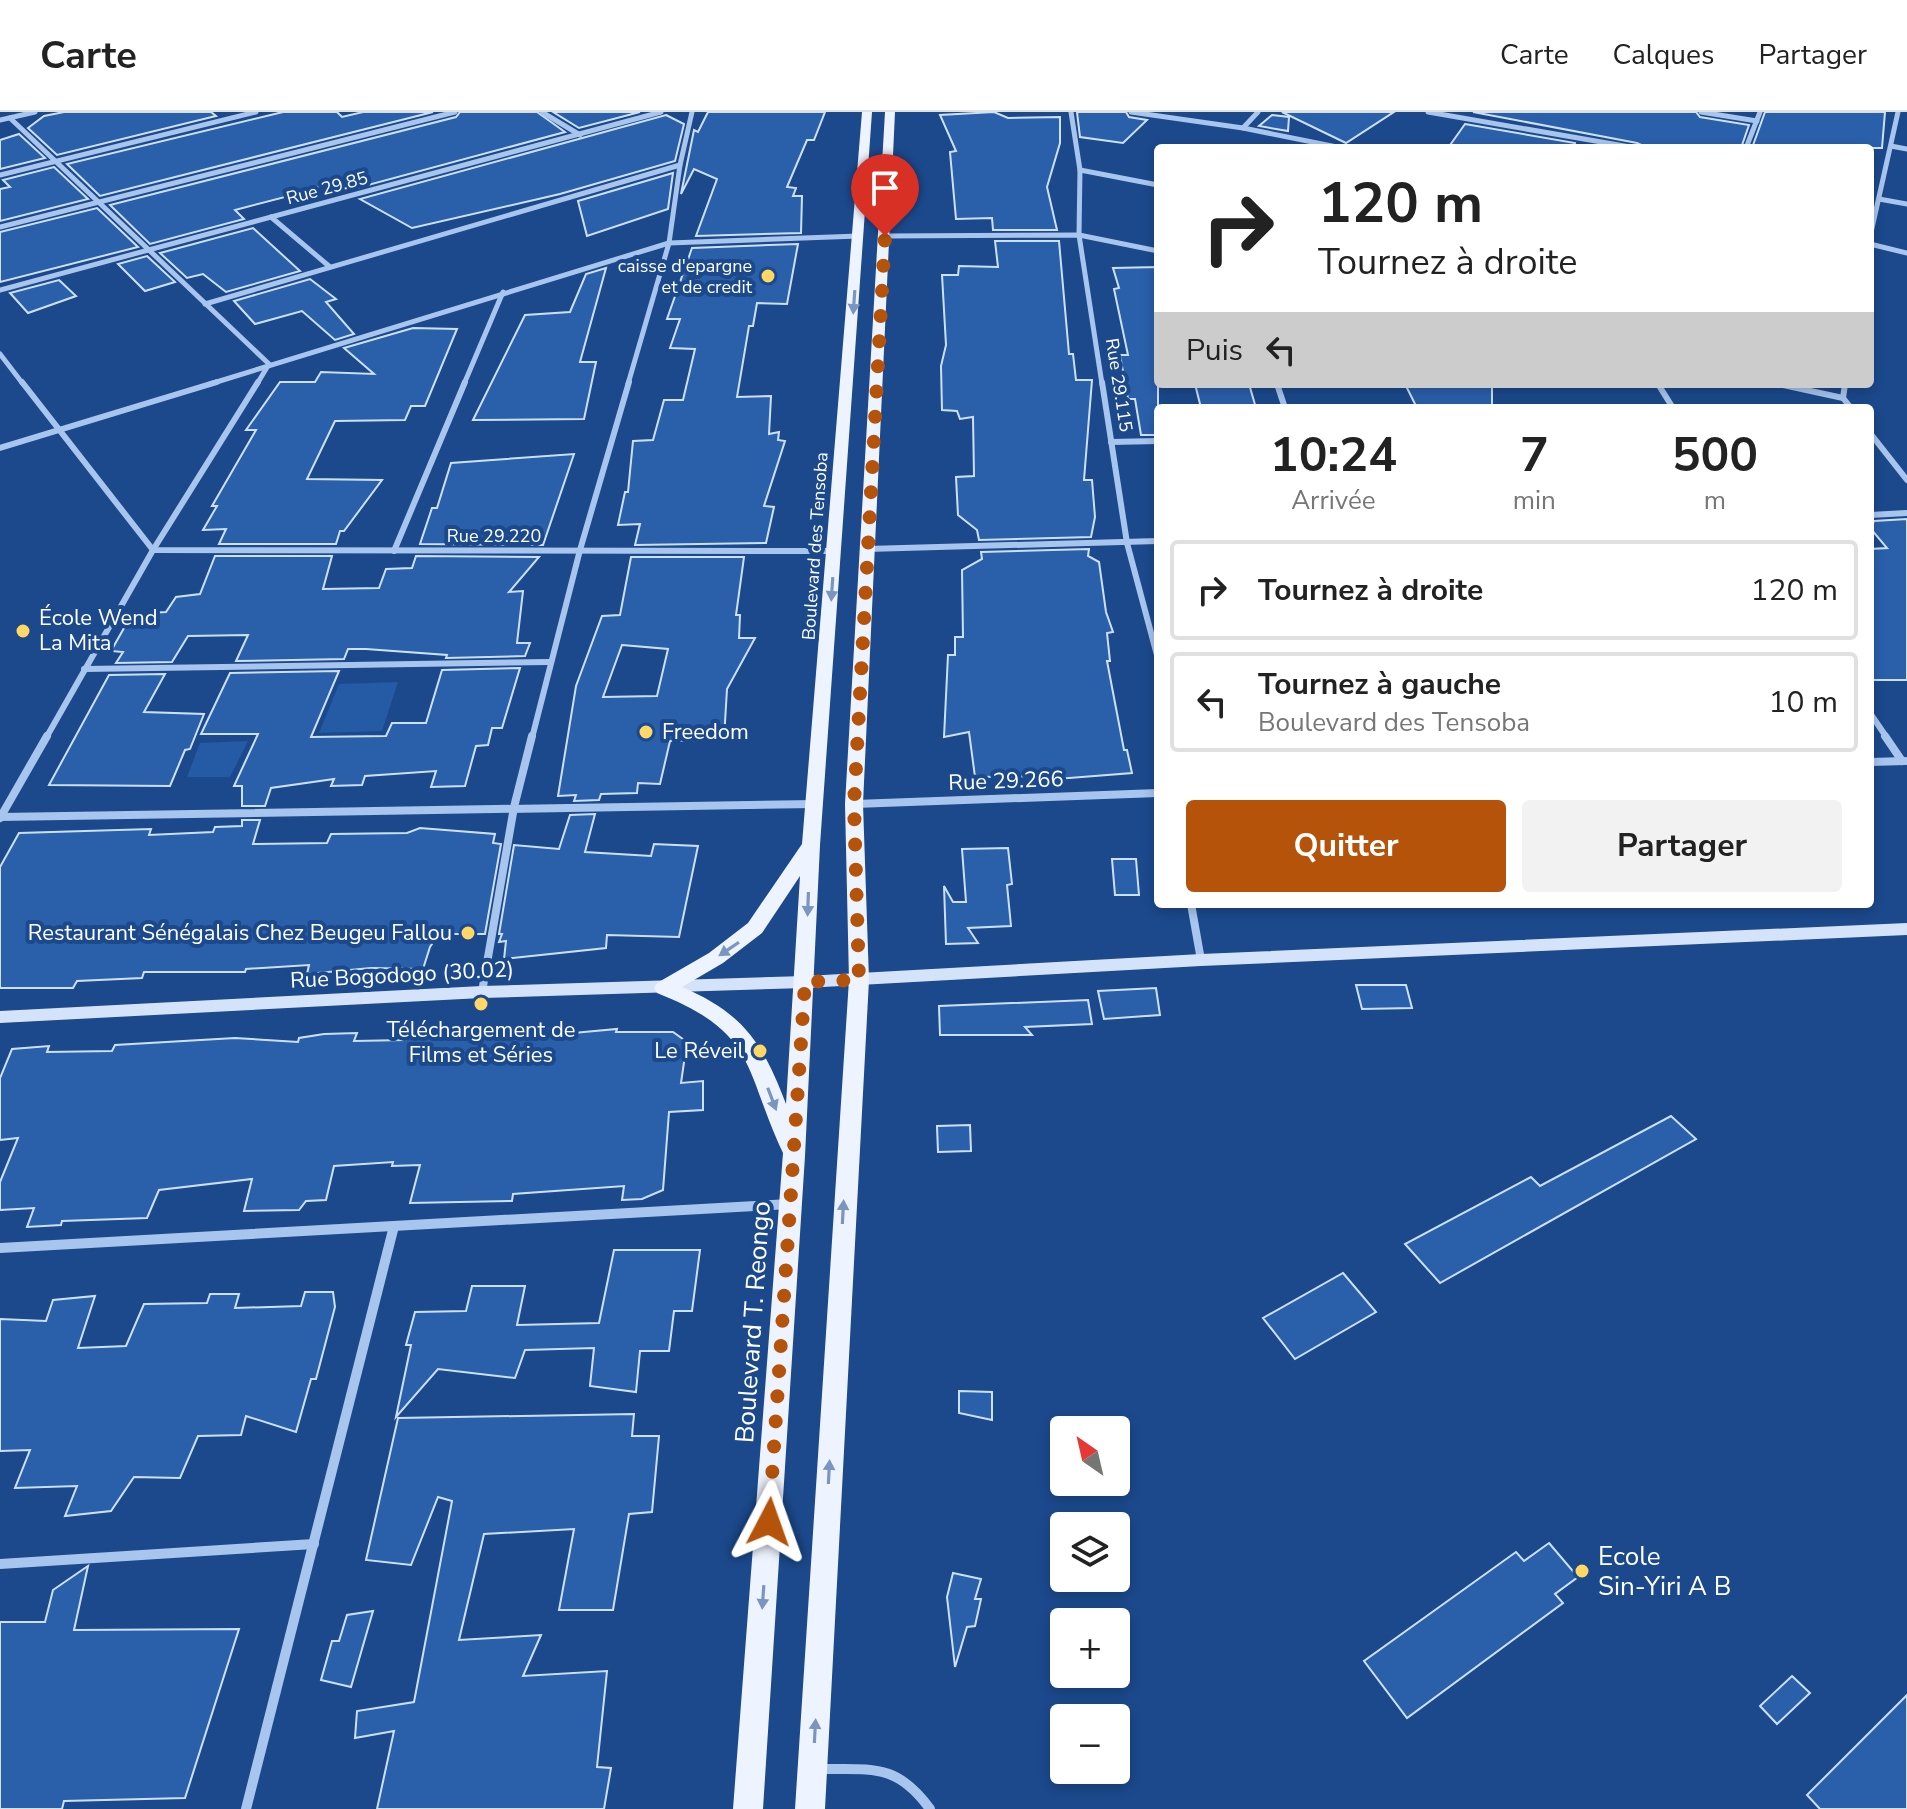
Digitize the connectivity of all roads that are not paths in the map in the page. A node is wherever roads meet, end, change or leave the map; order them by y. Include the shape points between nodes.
1 (35, 112) edge
2 (256, 112) edge
3 (455, 112) edge
4 (542, 112) edge
5 (661, 112) edge
6 (692, 112) edge
7 (867, 112) edge
8 (890, 112) edge
9 (1071, 112) edge
10 (1131, 112) edge
11 (1258, 112) edge
12 (1428, 112) edge
13 (1701, 112) edge
14 (1760, 112) edge
15 (1898, 112) edge
16 (10, 118) junction
17 (0, 120) edge
18 (1757, 121) junction
19 (1243, 128) junction
20 (580, 135) junction
21 (1322, 144) edge
22 (1613, 144) edge
23 (1748, 144) edge
24 (1891, 146) junction
25 (1907, 149) edge
26 (56, 161) junction
27 (680, 165) junction
28 (1080, 170) junction
29 (0, 175) edge
30 (1154, 184) edge
31 (1879, 199) junction
32 (98, 202) junction
33 (1907, 204) edge
34 (271, 217) junction
35 (1874, 220) edge
36 (0, 227) edge
37 (1079, 235) junction
38 (859, 236) junction
39 (885, 236) junction
40 (669, 243) junction
41 (1874, 245) edge
42 (149, 250) junction
43 (1154, 250) edge
44 (1907, 253) edge
45 (330, 267) junction
46 (0, 290) edge
47 (503, 292) junction
48 (205, 304) junction
49 (0, 354) edge
50 (269, 364) junction
51 (4, 366) edge
52 (1797, 388) edge
53 (1844, 388) edge
54 (1843, 398) junction
55 (1848, 404) edge
56 (58, 429) junction
57 (1874, 438) edge
58 (1154, 441) edge
59 (1111, 442) junction
60 (0, 448) edge
61 (1907, 480) edge
62 (1907, 513) edge
63 (1874, 515) edge
64 (1154, 541) edge
65 (1127, 543) junction
66 (866, 549) junction
67 (153, 550) junction
68 (580, 550) junction
69 (394, 551) junction
70 (835, 551) junction
71 (1154, 641) edge
72 (549, 662) junction
73 (84, 669) junction
74 (1874, 719) edge
75 (1904, 761) edge
76 (1874, 762) edge
77 (1154, 793) edge
78 (816, 804) junction
79 (854, 804) junction
80 (514, 807) junction
81 (0, 817) edge
82 (811, 845) junction
83 (1192, 908) edge
84 (1907, 929) edge
85 (1201, 960) junction
86 (859, 980) junction
87 (805, 982) junction
88 (664, 988) junction
89 (482, 992) junction
90 (0, 1017) edge
91 (794, 1156) junction
92 (791, 1204) junction
93 (394, 1226) junction
94 (0, 1248) edge
95 (314, 1544) junction
96 (0, 1564) edge
97 (813, 1769) junction
98 (246, 1809) edge
99 (748, 1809) edge
100 (810, 1809) edge
101 (930, 1809) edge

1 - 16 street
2 - 26 street
3 - 32 street
4 - 20 street
5 - 20 street, Rue 29.85
6 - 27 street
7 - 38 main road, Boulevard des Tensoba
8 - 39 main road
9 - 28 street, Rue 29.115
10 - 19 street
11 - 19 street
12 - 22 street
13 - 18 street
14 - 18 street
15 - 24 street
16 - 17 street
16 - 26 street
18 - 23 street
19 - 21 street
20 - 34 street, Rue 29.85
24 - 25 street
24 - 31 street
26 - 29 street
26 - 32 street
27 - 40 street
27 - 45 street
28 - 30 street
28 - 37 street, Rue 29.115
31 - 33 street
31 - 35 street
32 - 36 street
32 - 42 street
34 - 42 street, Rue 29.85
34 - 45 street
37 - 39 street
37 - 43 street
37 - 59 street, Rue 29.115
38 - 40 street
38 -> 70 main road, Boulevard des Tensoba
39 - 66 main road
40 - 47 street
40 - 68 street
41 - 44 street
42 - 46 street, Rue 29.85
42 - 48 street
45 - 48 street
47 - 50 street
47 - 69 street
48 - 50 street
49 - 51 street
50 - 56 street
50 - 67 street
51 - 56 street
52 - 54 street
53 - 54 street
54 - 55 street
56 - 60 street
56 - 67 street
57 - 61 street
58 - 59 street
59 - 65 street, Rue 29.115
62 - 63 street
64 - 65 street
65 - 66 street
65 - 71 street, Rue 29.115
66 - 79 main road
67 - 69 street, Rue 29.220
67 - 73 street
68 - 69 street, Rue 29.220
68 - 70 street, Rue 29.220
68 - 72 street
70 -> 78 main road, Boulevard des Tensoba
72 - 73 street
72 - 80 street
73 - 81 street
74 - 75 street
75 - 76 street
77 - 79 street, Rue 29.266
78 - 80 street
78 - 82 main road, Boulevard des Tensoba
79 - 86 main road
80 - 81 street
80 - 89 street
82 -> 87 main road, Boulevard des Tensoba
82 -> 88 main road via 755,928
83 - 85 street
84 - 85 street, Rue Bogodogo (30.02)
85 - 86 street, Rue Bogodogo (30.02)
86 - 87 street, Rue Bogodogo (30.02)
97 -> 86 main road
87 - 88 street, Rue Bogodogo (30.02)
87 - 91 main road, Boulevard T. Reongo
88 - 89 street, Rue Bogodogo (30.02)
88 -> 91 main road via 703,1005 743,1037
89 - 90 street, Rue Bogodogo (30.02)
91 - 92 main road, Boulevard T. Reongo
92 - 93 street
92 -> 99 main road, Boulevard T. Reongo
93 - 94 street
93 - 95 street
95 - 96 street
95 - 98 street
97 - 100 main road
97 - 101 street via 890,1774 910,1784

